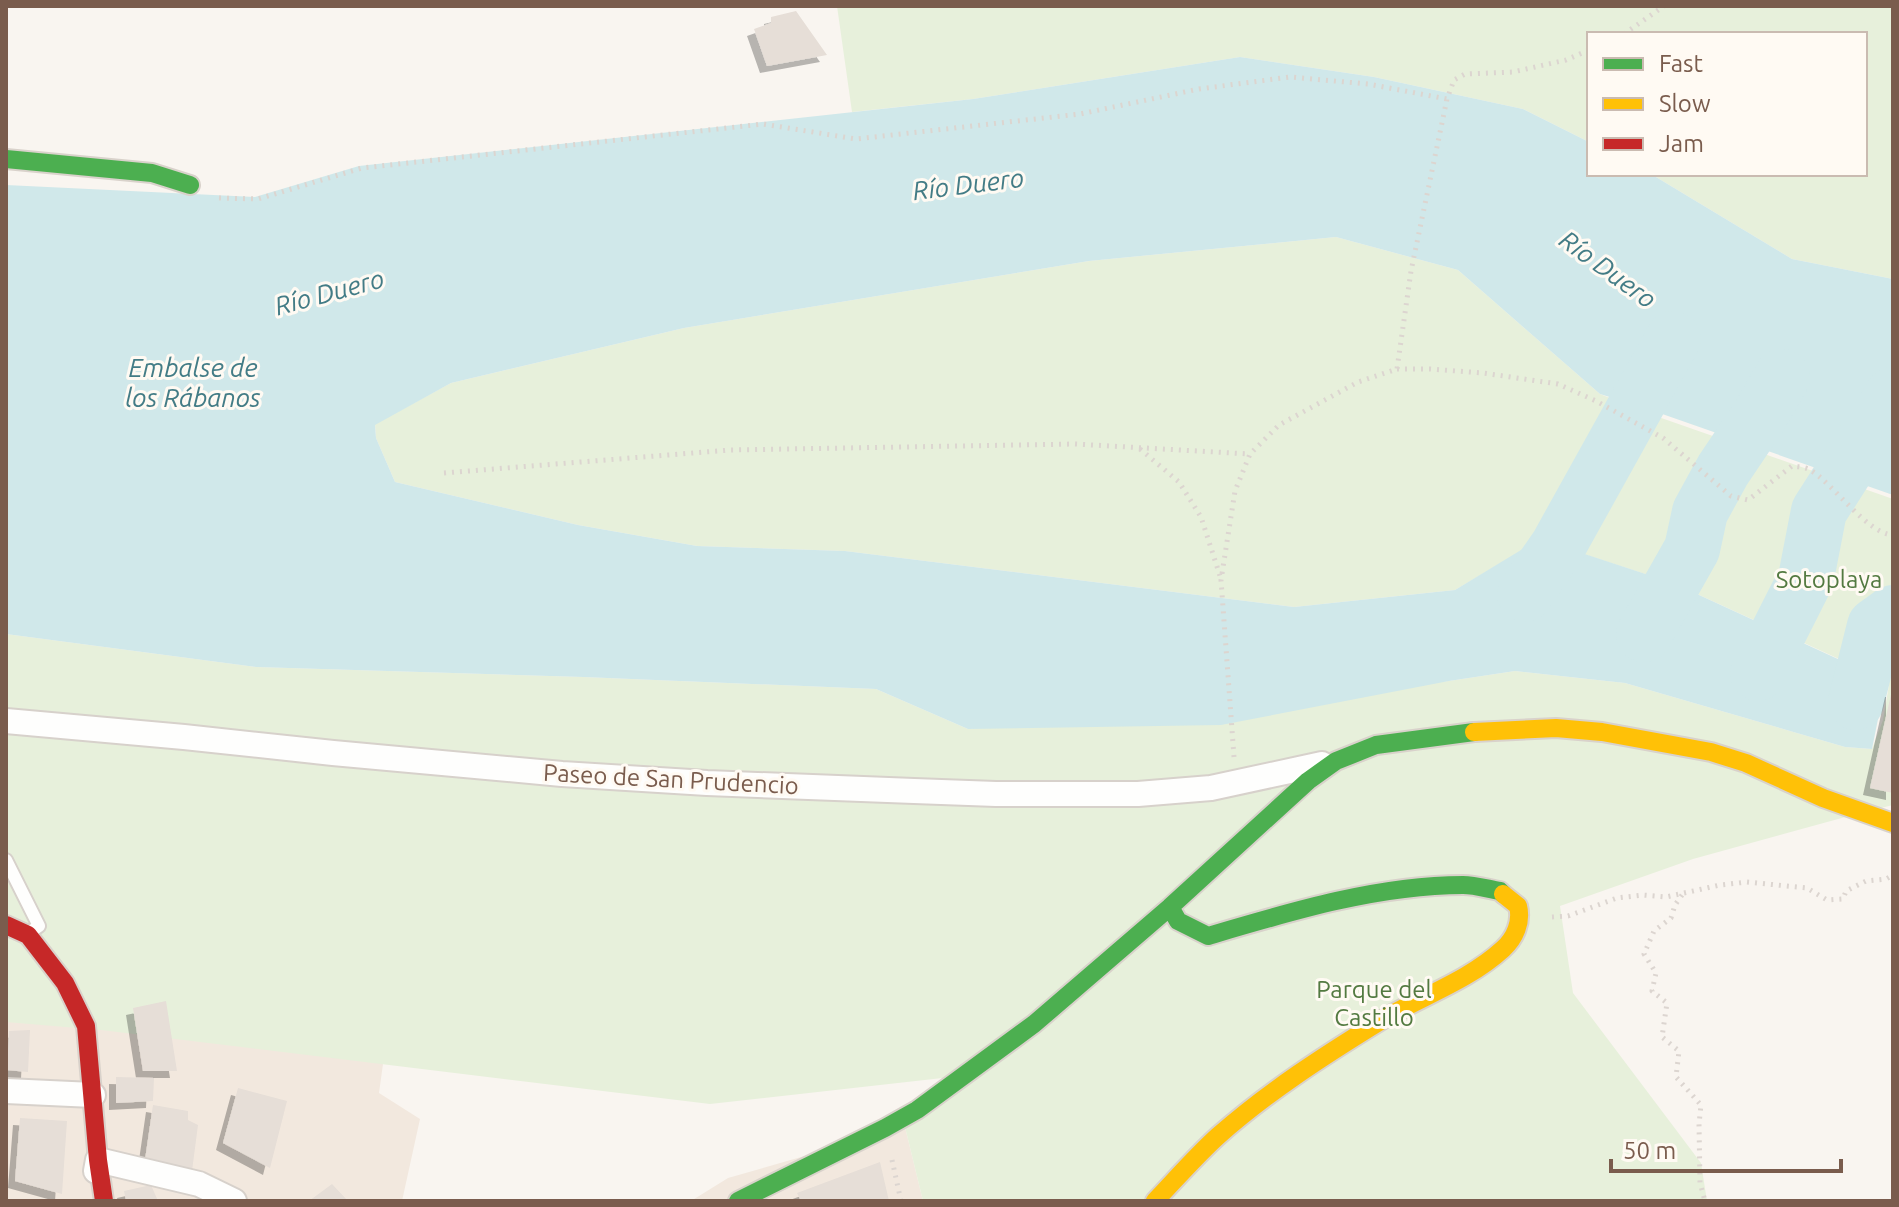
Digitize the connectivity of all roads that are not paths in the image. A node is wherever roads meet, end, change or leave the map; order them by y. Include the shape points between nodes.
1 (6, 159) edge
2 (190, 185) road end
3 (6, 721) edge
4 (1336, 761) junction
5 (1893, 823) edge
6 (6, 860) edge
7 (1170, 907) junction
8 (6, 925) edge
9 (28, 935) junction
10 (6, 1091) edge
11 (93, 1095) junction
12 (98, 1160) junction
13 (90, 1201) edge
14 (104, 1201) edge
15 (234, 1201) edge
16 (738, 1201) edge
17 (1155, 1201) edge

1 - 2 street via 152,173
3 - 4 street, Paseo de San Prudencio via 562,774 914,791 1167,792 1236,784
4 - 5 street, Paseo de San Prudencio via 1376,745 1461,733 1556,728 1602,732 1711,752
4 - 7 street, Paseo de San Prudencio
6 - 9 lane via 39,926
7 - 16 street, Paseo de San Prudencio via 1034,1024 917,1110
7 - 17 street via 1178,921 1208,936 1395,890 1461,884 1509,894 1519,918 1507,946 1277,1089 1218,1136
8 - 9 street
9 - 11 street via 65,983 86,1026
10 - 11 street
11 - 12 street
12 - 13 street
12 - 14 street
12 - 15 street via 199,1184

